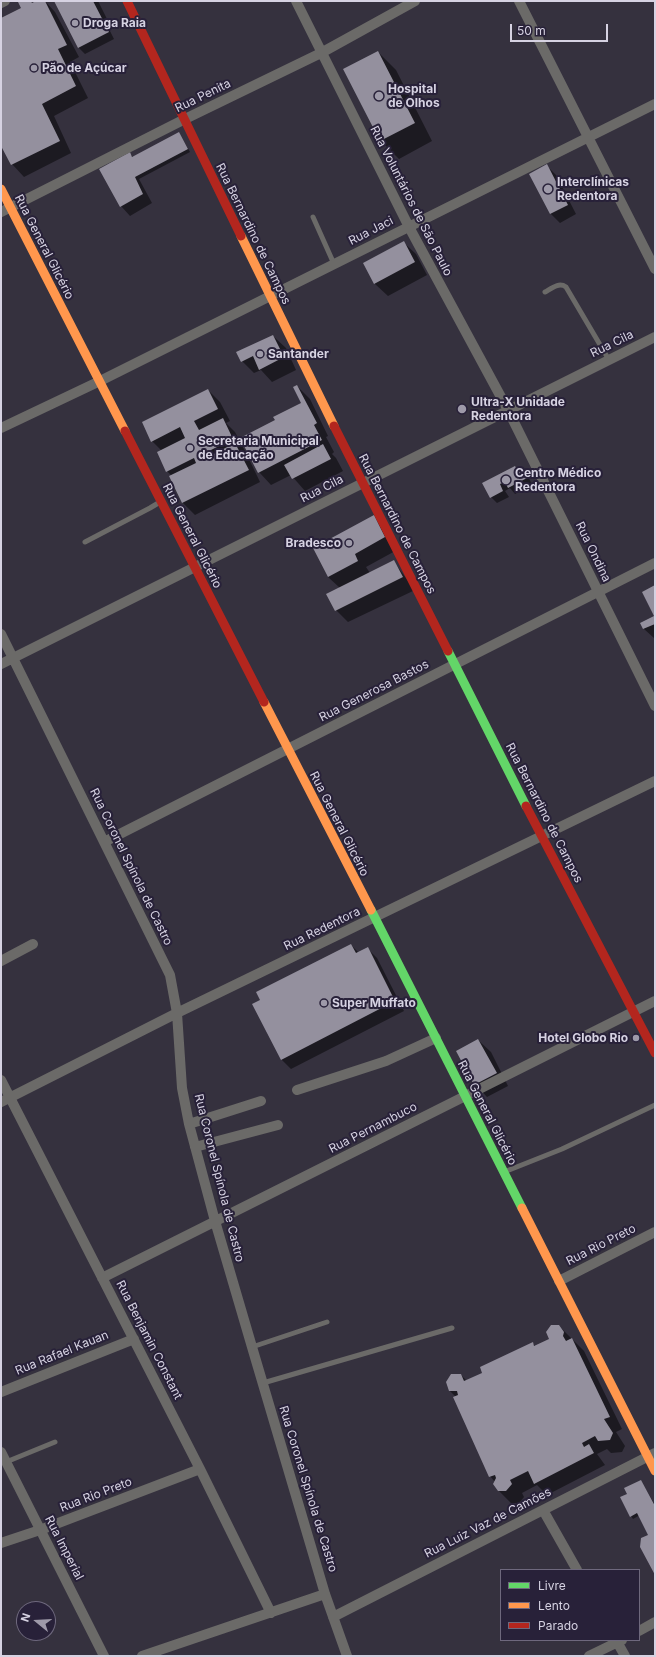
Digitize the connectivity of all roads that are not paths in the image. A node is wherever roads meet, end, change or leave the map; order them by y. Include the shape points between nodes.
1 (5, 1) edge
2 (127, 1) edge
3 (296, 1) edge
4 (415, 1) edge
5 (520, 1) edge
6 (1, 3) edge
7 (321, 53) junction
8 (655, 104) edge
9 (185, 119) junction
10 (589, 137) junction
11 (1, 189) edge
12 (10, 208) junction
13 (1, 212) edge
14 (313, 217) dead end
15 (408, 227) junction
16 (334, 264) junction
17 (655, 269) edge
18 (545, 292) dead end
19 (270, 296) junction
20 (655, 337) edge
21 (609, 360) junction
22 (100, 381) junction
23 (508, 410) junction
24 (1, 428) edge
25 (362, 483) junction
26 (161, 501) junction
27 (85, 542) dead end
28 (655, 564) edge
29 (194, 567) junction
30 (598, 592) junction
31 (1, 634) edge
32 (12, 658) junction
33 (1, 664) edge
34 (455, 665) junction
35 (655, 706) edge
36 (287, 749) junction
37 (655, 781) edge
38 (541, 835) junction
39 (104, 842) junction
40 (375, 918) junction
41 (33, 944) dead end
42 (1, 961) edge
43 (655, 1001) edge
44 (634, 1012) junction
45 (177, 1013) junction
46 (436, 1038) junction
47 (655, 1053) edge
48 (1, 1080) edge
49 (297, 1090) dead end
50 (466, 1096) junction
51 (6, 1100) edge
52 (261, 1101) dead end
53 (655, 1105) edge
54 (189, 1124) junction
55 (278, 1126) dead end
56 (195, 1147) junction
57 (504, 1172) junction
58 (215, 1221) junction
59 (655, 1232) edge
60 (102, 1278) junction
61 (559, 1281) junction
62 (327, 1322) dead end
63 (452, 1328) dead end
64 (134, 1339) junction
65 (252, 1347) junction
66 (263, 1382) junction
67 (1, 1392) edge
68 (55, 1442) dead end
69 (1, 1452) edge
70 (651, 1455) edge
71 (6, 1462) junction
72 (200, 1469) junction
73 (655, 1471) edge
74 (543, 1510) junction
75 (40, 1530) junction
76 (1, 1543) edge
77 (576, 1569) edge
78 (326, 1594) junction
79 (271, 1613) junction
80 (333, 1617) junction
81 (655, 1622) edge
82 (640, 1630) edge
83 (618, 1641) edge
84 (104, 1656) edge
85 (142, 1656) edge
86 (346, 1656) edge
87 (589, 1656) edge
88 (625, 1656) edge

1 - 6 street
2 - 9 street, Rua Bernardino de Campos
3 - 7 street, Rua Voluntários de São Paulo
4 - 7 street, Rua Penita
5 - 10 street
7 - 9 street, Rua Penita
7 - 15 street, Rua Voluntários de São Paulo
8 - 10 street, Rua Jaci
9 - 12 street, Rua Penita
9 - 19 street, Rua Bernardino de Campos
10 - 15 street, Rua Jaci
10 - 17 street
11 - 12 street, Rua General Glicério
12 - 13 street, Rua Penita
12 - 22 street, Rua General Glicério
14 - 16 lane
15 - 16 street, Rua Jaci
15 - 23 street, Rua Voluntários de São Paulo
16 - 19 street, Rua Jaci
18 - 21 lane via 559,284 566,287
19 - 22 street, Rua Jaci
19 - 25 street, Rua Bernardino de Campos
20 - 21 street, Rua Cila
21 - 23 street, Rua Cila
22 - 24 street, Rua Jaci
22 - 26 street, Rua General Glicério
23 - 25 street, Rua Cila
23 - 30 street, Rua Ondina
25 - 29 street, Rua Cila
25 - 34 street, Rua Bernardino de Campos
26 - 27 lane
26 - 29 street, Rua General Glicério
28 - 30 street, Rua Generosa Bastos
29 - 32 street, Rua Cila
29 - 36 street, Rua General Glicério
30 - 34 street, Rua Generosa Bastos
30 - 35 street, Rua Ondina
31 - 32 street, Rua Coronel Spínola de Castro
32 - 33 street, Rua Cila
32 - 39 street, Rua Coronel Spínola de Castro
34 - 36 street, Rua Generosa Bastos
34 - 38 street, Rua Bernardino de Campos
36 - 39 street, Rua Generosa Bastos
36 - 40 street, Rua General Glicério
37 - 38 street, Rua Redentora
38 - 40 street, Rua Redentora
38 - 44 street, Rua Bernardino de Campos
39 - 45 street, Rua Coronel Spínola de Castro via 170,975
40 - 45 street, Rua Redentora
40 - 46 street, Rua General Glicério
41 - 42 street
43 - 44 street, Rua Pernambuco
44 - 47 street, Rua Bernardino de Campos
44 - 50 street, Rua Pernambuco
45 - 51 street, Rua Redentora
45 - 54 street, Rua Coronel Spínola de Castro via 182,1088
46 - 49 street via 386,1062
46 - 50 street, Rua General Glicério
48 - 51 street, Rua Benjamin Constant
50 - 57 street, Rua General Glicério
50 - 58 street, Rua Pernambuco
51 - 60 street, Rua Benjamin Constant
52 - 54 street
53 - 57 lane via 562,1149
54 - 56 street, Rua Coronel Spínola de Castro
55 - 56 street
56 - 58 street, Rua Coronel Spínola de Castro
57 - 61 street, Rua General Glicério
58 - 60 street, Rua Pernambuco
58 - 65 street, Rua Coronel Spínola de Castro
59 - 61 street, Rua Rio Preto
60 - 64 street, Rua Benjamin Constant
61 - 70 street, Rua General Glicério
62 - 65 lane
63 - 66 lane
64 - 67 street, Rua Rafael Kauan
64 - 72 street, Rua Benjamin Constant
65 - 66 street, Rua Coronel Spínola de Castro
66 - 78 street, Rua Coronel Spínola de Castro
68 - 71 lane
69 - 71 street, Rua Imperial
70 - 73 street, Rua General Glicério
70 - 74 street, Rua Luiz Vaz de Camões
71 - 75 street, Rua Imperial
72 - 75 street, Rua Rio Preto
72 - 79 street, Rua Benjamin Constant
74 - 77 street
74 - 80 street, Rua Luiz Vaz de Camões
75 - 76 street, Rua Rio Preto
75 - 84 street, Rua Imperial
78 - 79 street
78 - 80 street, Rua Coronel Spínola de Castro
79 - 85 street
80 - 86 street, Rua Coronel Spínola de Castro
81 - 82 street
83 - 87 street
83 - 88 street

